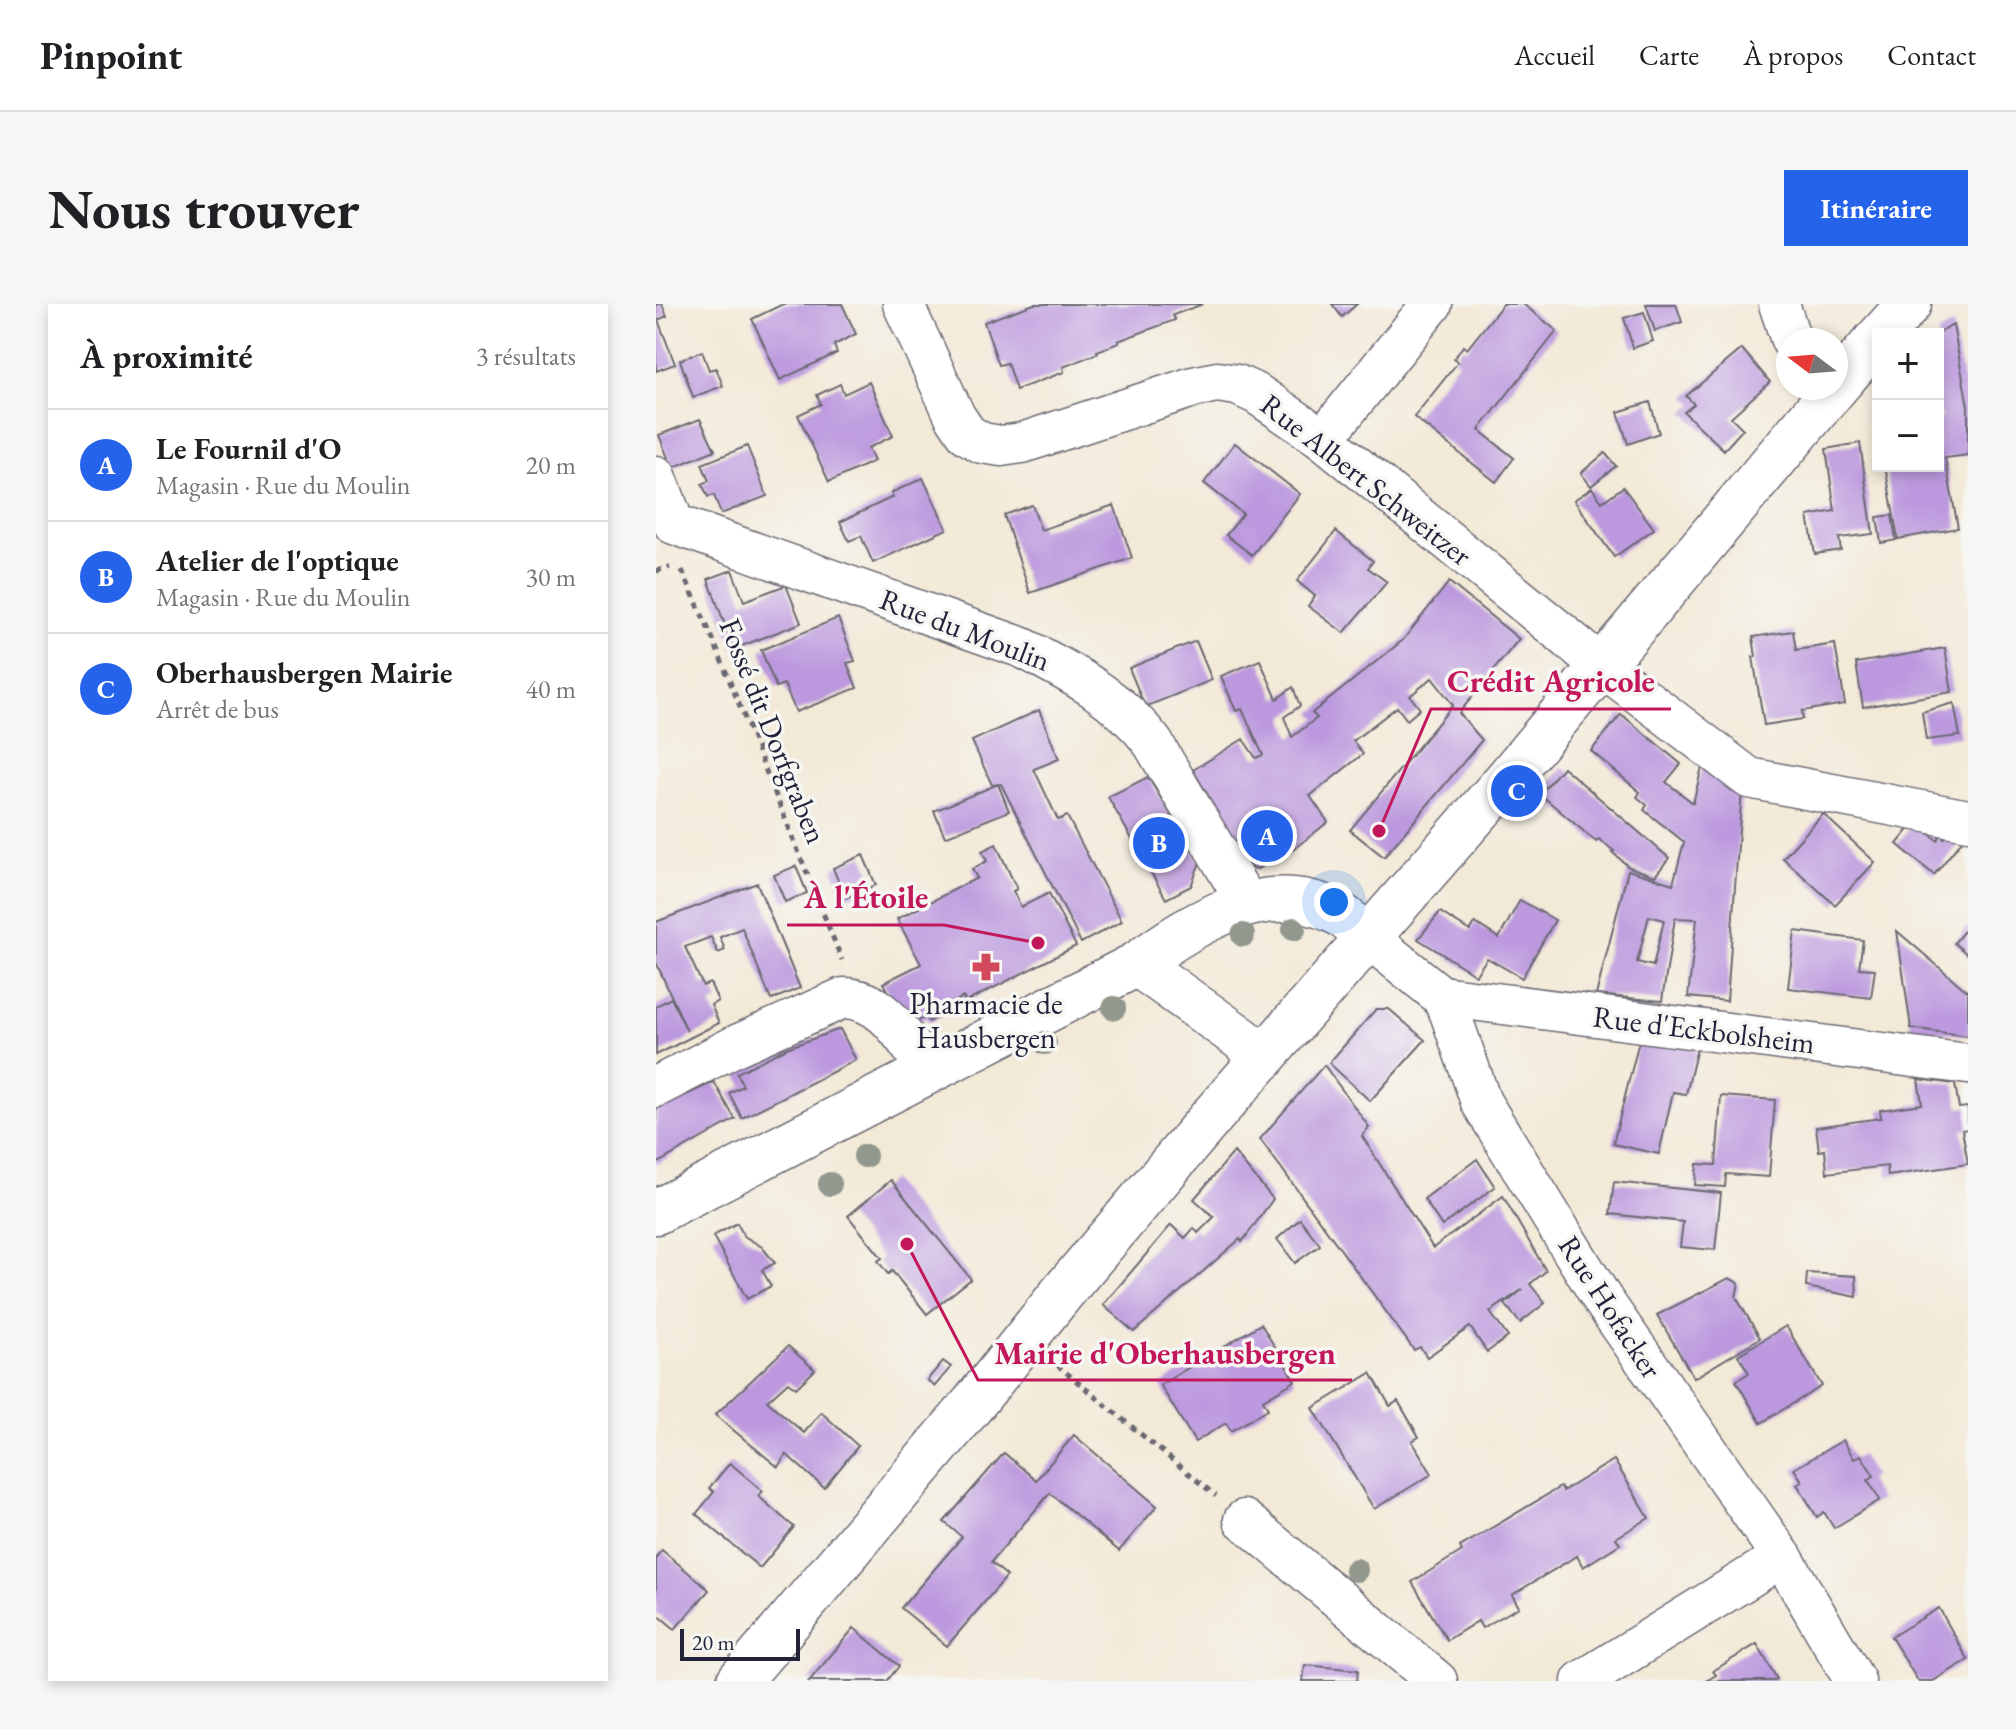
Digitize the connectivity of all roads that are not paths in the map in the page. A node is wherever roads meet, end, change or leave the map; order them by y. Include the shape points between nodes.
1 (903, 304) edge
2 (1432, 304) edge
3 (1779, 304) edge
4 (1909, 304) edge
5 (1787, 328) edge
6 (1887, 328) edge
7 (1872, 344) edge
8 (1848, 369) edge
9 (1818, 400) edge
10 (1323, 439) junction
11 (656, 476) edge
12 (1602, 666) junction
13 (1968, 820) edge
14 (1247, 903) junction
15 (1370, 939) junction
16 (1137, 964) junction
17 (1441, 996) junction
18 (1263, 1059) junction
19 (1968, 1064) edge
20 (928, 1070) junction
21 (656, 1087) edge
22 (656, 1212) edge
23 (1244, 1520) road end
24 (1782, 1557) junction
25 (739, 1681) edge
26 (1437, 1681) edge
27 (1582, 1681) edge
28 (1855, 1681) edge

1 - 10 street, Rue Albert Schweitzer via 955,416 967,434 982,443 1022,443 1217,382 1257,394
2 - 10 street
3 - 5 street
4 - 6 main road
7 - 8 main road
9 - 12 main road
10 - 12 street, Rue Albert Schweitzer
11 - 14 street, Rue du Moulin via 674,524 1023,648 1093,687 1138,723 1153,743
12 - 13 street, Rue Albert Schweitzer via 1749,778
12 - 15 main road
14 - 15 main road via 1311,903 1338,913
14 - 16 main road via 1182,931
15 - 17 street, Rue Hofacker
15 - 18 main road
16 - 18 main road
16 - 20 main road
17 - 19 street, Rue d'Eckbolsheim
17 - 24 street, Rue Hofacker via 1481,1102 1604,1302
18 - 25 main road
20 - 21 street via 884,1013 872,1003 843,998
20 - 22 main road
23 - 26 street
24 - 27 street
24 - 28 street, Rue Hofacker

